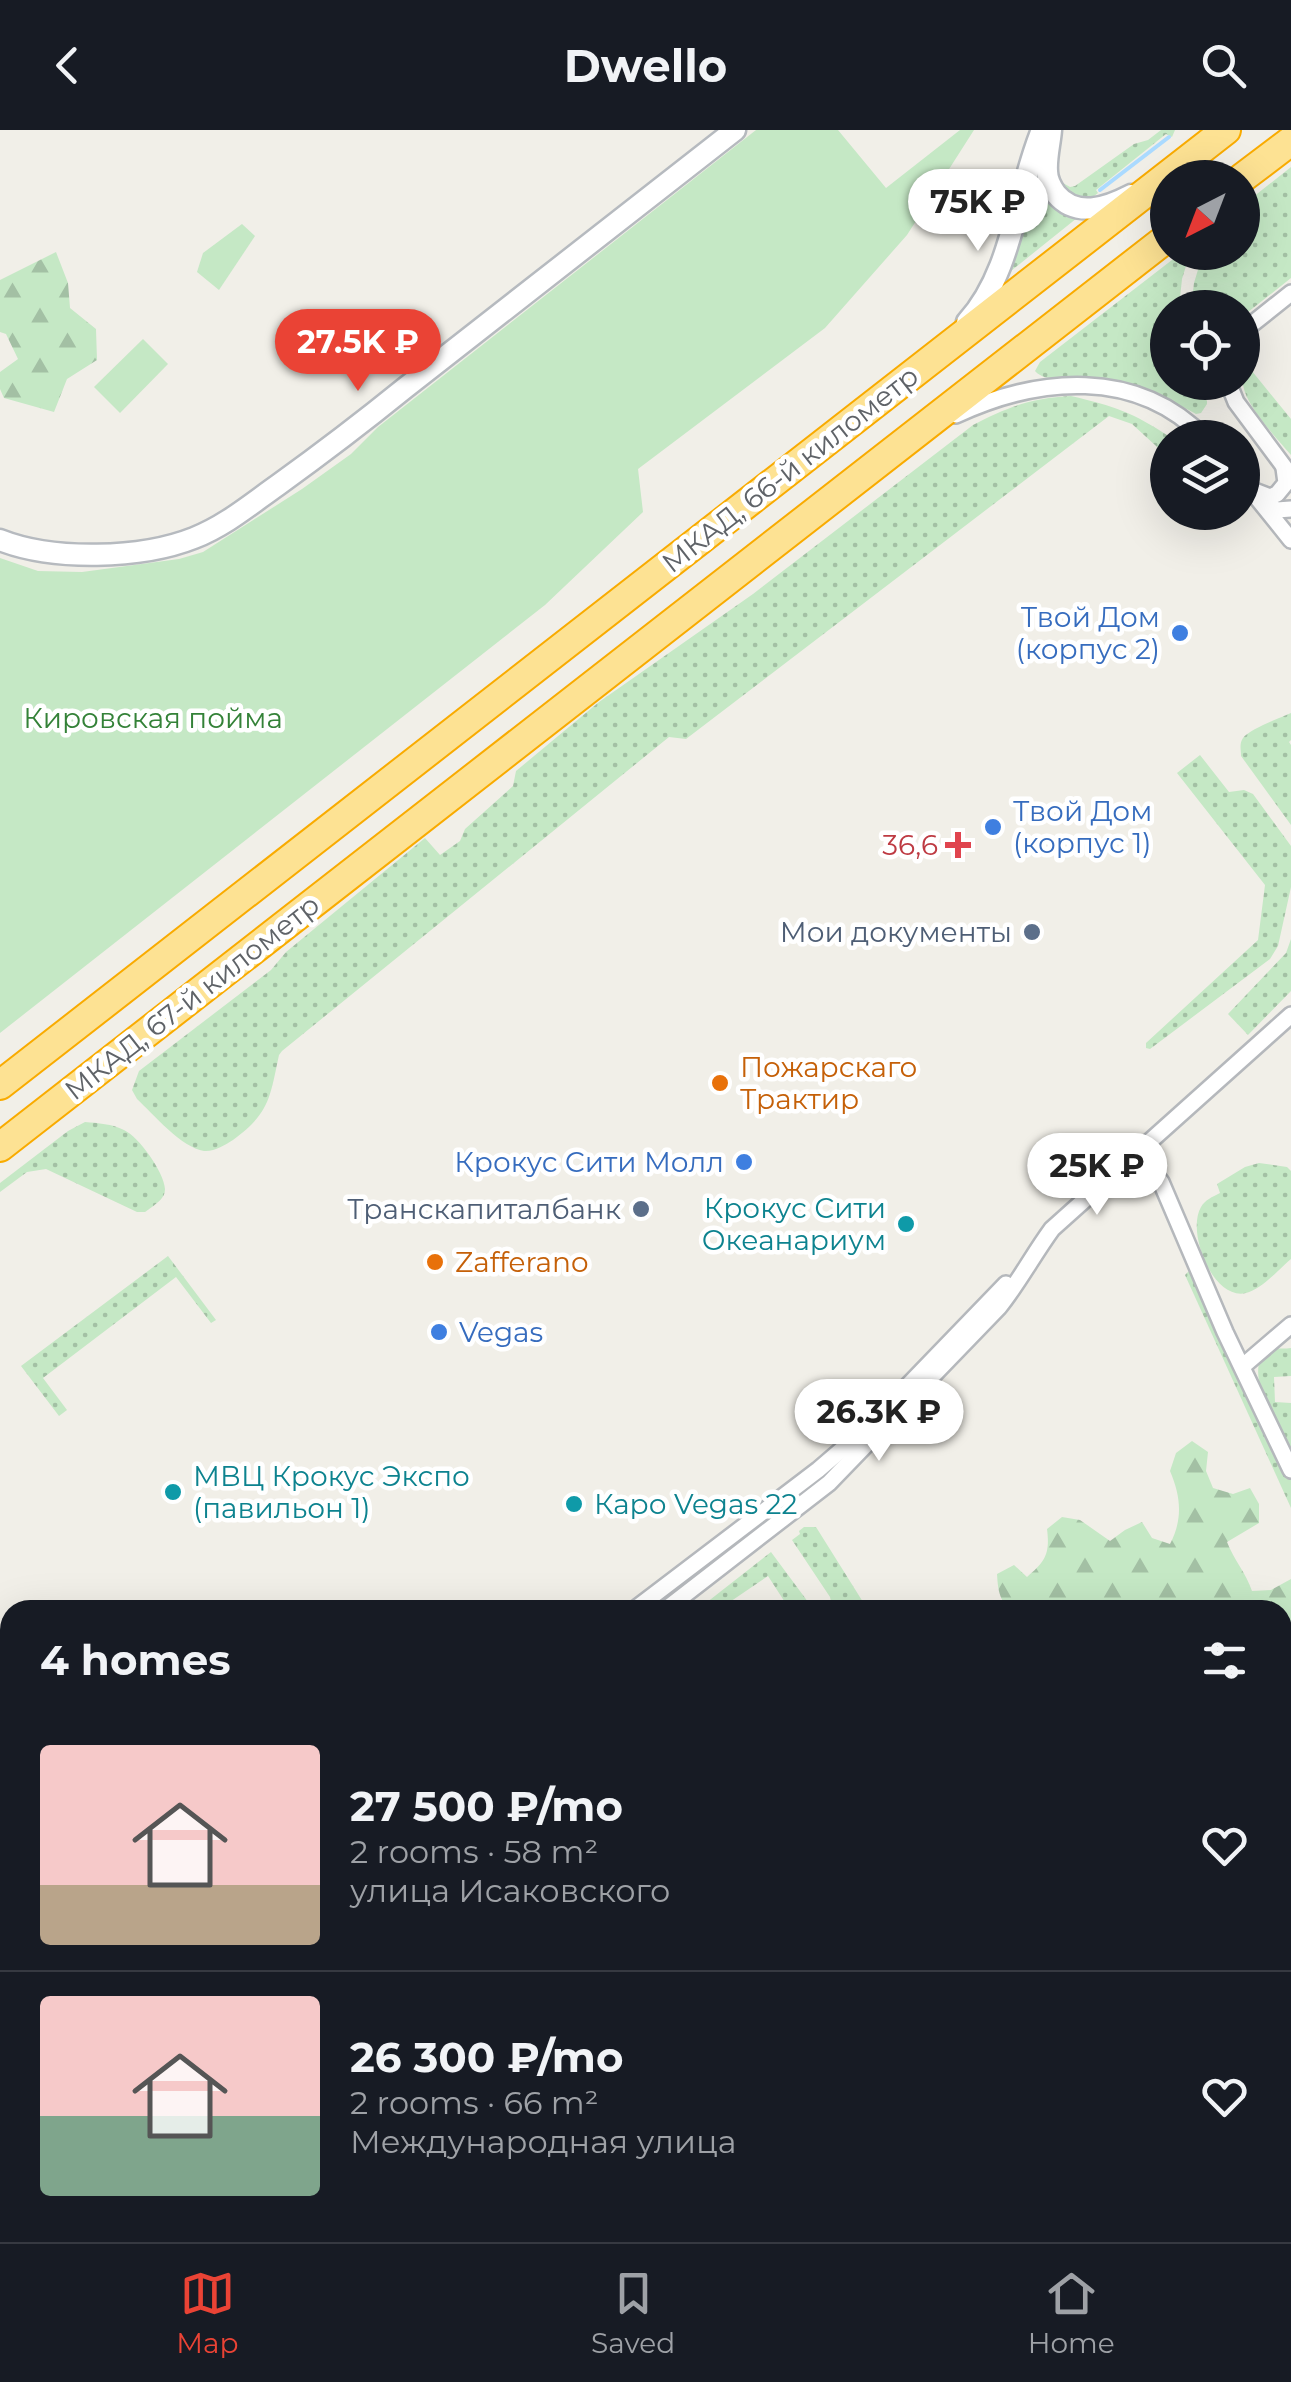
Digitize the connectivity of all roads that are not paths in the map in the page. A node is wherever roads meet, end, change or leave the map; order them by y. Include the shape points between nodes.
1 (734, 130) edge
2 (1042, 130) edge
3 (1050, 130) edge
4 (1226, 130) edge
5 (1288, 143) edge
6 (1187, 160) edge
7 (1260, 164) edge
8 (1150, 184) edge
9 (1150, 189) edge
10 (1150, 251) edge
11 (1291, 293) edge
12 (1260, 318) edge
13 (908, 378) junction
14 (1235, 400) edge
15 (1184, 420) edge
16 (900, 446) junction
17 (1287, 471) edge
18 (1260, 493) edge
19 (1260, 496) edge
20 (1260, 500) edge
21 (1291, 509) edge
22 (0, 540) edge
23 (1291, 540) edge
24 (354, 809) joint
25 (384, 847) joint
26 (1291, 1015) edge
27 (0, 1085) edge
28 (0, 1147) edge
29 (1138, 1152) junction
30 (1030, 1260) junction
31 (1291, 1326) edge
32 (1243, 1366) junction
33 (1291, 1470) edge
34 (647, 1600) edge
35 (677, 1600) edge

1 - 22 street via 226,521 192,539 82,556
2 - 13 street via 998,278 970,319
3 - 8 street via 1050,186 1074,208 1119,201
4 - 6 highway, МКАД, 66-й километр
5 - 7 highway
9 - 13 highway, МКАД, 66-й километр
10 - 16 highway, МКАД, 66-й километр
11 - 12 street
13 - 24 highway, МКАД, 66-й километр
14 - 17 street
15 - 16 street via 1114,390 1041,387 1000,396
16 - 25 highway, МКАД, 66-й километр
17 - 18 street via 1277,494
19 - 21 street via 1278,510
20 - 23 street
24 - 27 highway, МКАД, 67-й километр
25 - 28 highway, МКАД, 67-й километр
26 - 29 street
29 - 30 street via 1052,1229
29 - 32 street via 1162,1182
30 - 34 street via 868,1427
30 - 35 street via 998,1307 842,1471
31 - 32 street
32 - 33 street

